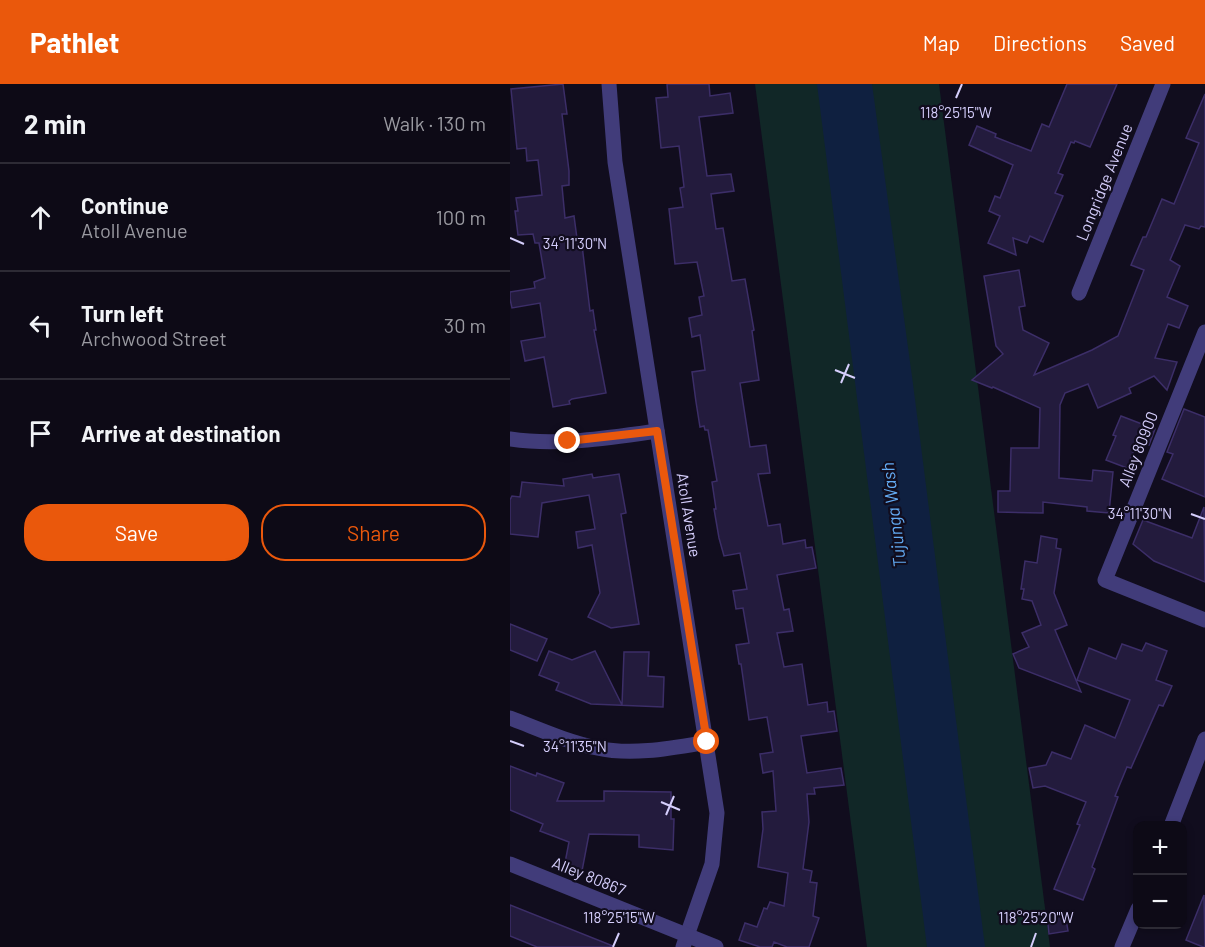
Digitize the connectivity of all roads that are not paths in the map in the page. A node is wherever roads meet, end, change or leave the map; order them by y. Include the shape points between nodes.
1 (609, 84) edge
2 (1163, 84) edge
3 (1079, 293) dead end
4 (1205, 332) edge
5 (657, 431) junction
6 (510, 439) edge
7 (1205, 620) edge
8 (510, 718) edge
9 (1205, 739) edge
10 (707, 742) junction
11 (1173, 821) edge
12 (510, 864) edge
13 (1133, 919) edge
14 (686, 941) edge
15 (716, 947) edge
16 (1122, 947) edge

1 - 5 street, Atoll Avenue via 615,162
2 - 3 street, Longridge Avenue
4 - 7 street, Alley 80900 via 1105,580
5 - 6 street via 568,441
5 - 10 street, Atoll Avenue
8 - 10 street via 564,740 599,749 637,751
9 - 11 street
10 - 14 street, Atoll Avenue via 717,813 712,864
12 - 14 street, Alley 80867
13 - 16 street
14 - 15 street, Alley 80867

